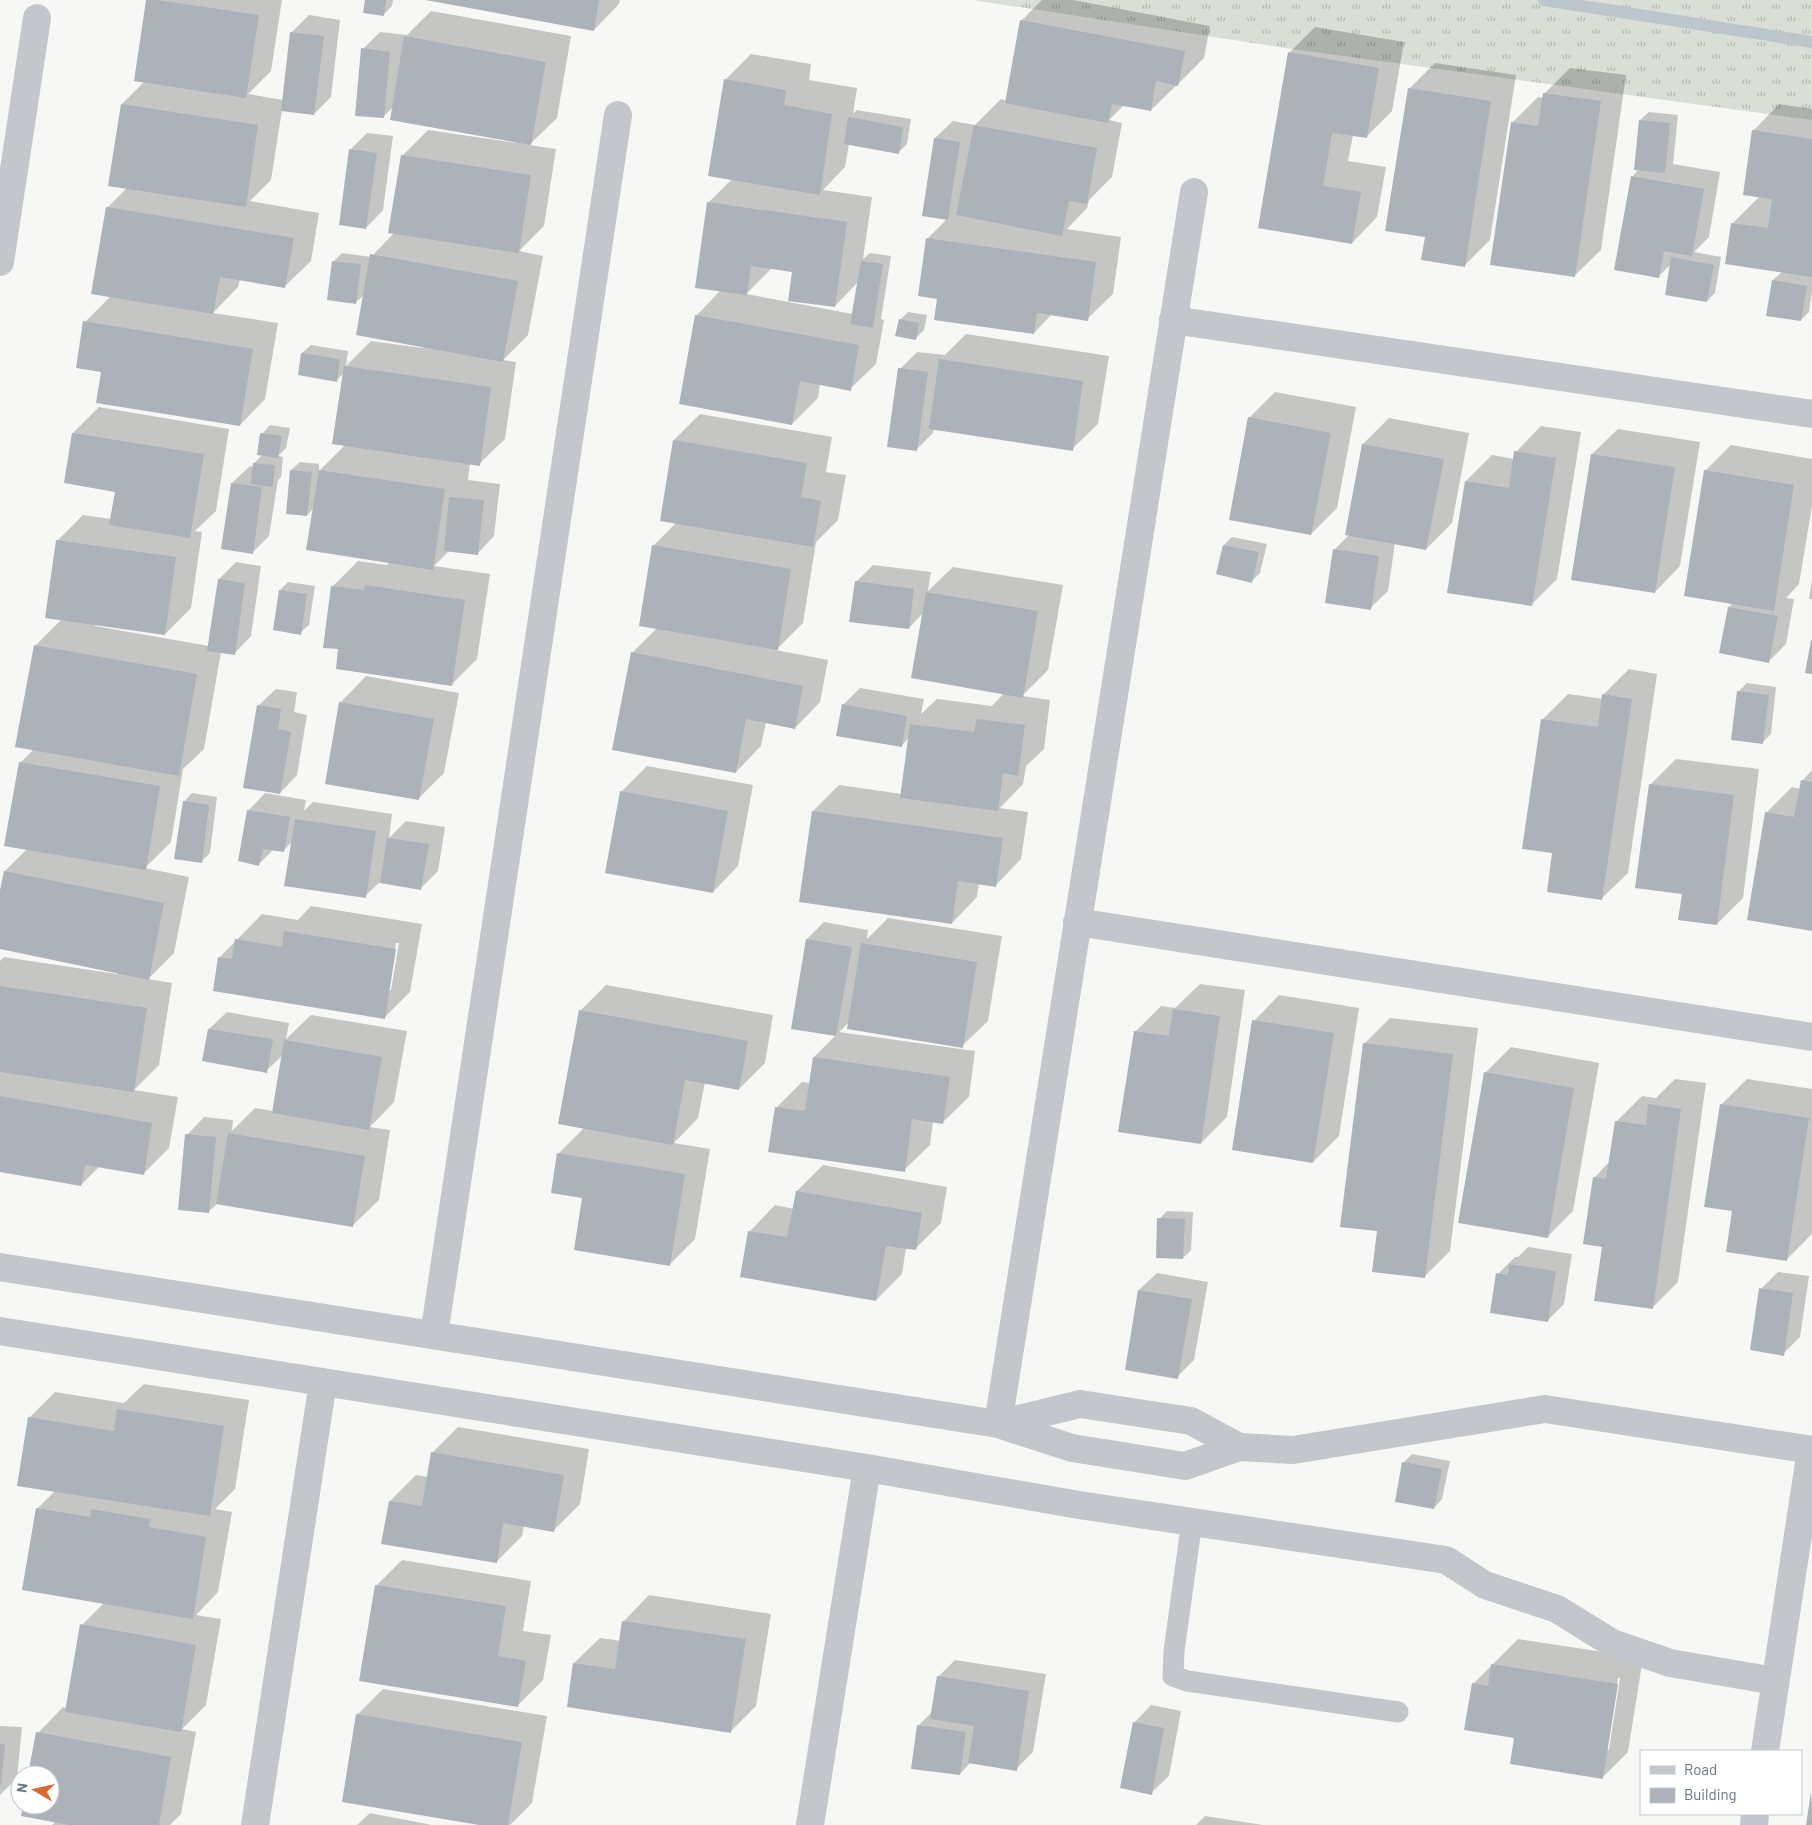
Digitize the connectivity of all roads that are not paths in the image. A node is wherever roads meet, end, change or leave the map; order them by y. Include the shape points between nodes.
1 (37, 18) dead end
2 (618, 115) dead end
3 (1194, 192) dead end
4 (0, 262) edge
5 (1173, 320) junction
6 (1812, 414) edge
7 (1078, 922) junction
8 (1812, 1037) edge
9 (0, 1267) edge
10 (0, 1331) edge
11 (434, 1335) junction
12 (323, 1382) junction
13 (998, 1424) junction
14 (1239, 1447) junction
15 (1811, 1450) edge
16 (867, 1468) junction
17 (1192, 1522) junction
18 (1776, 1682) junction
19 (1398, 1712) dead end
20 (1765, 1750) edge
21 (255, 1825) edge
22 (810, 1825) edge

1 - 4 street
2 - 11 street
3 - 5 street
5 - 6 street
5 - 7 street
7 - 8 street
7 - 13 street
9 - 11 street
10 - 12 street
11 - 13 street
12 - 16 street
12 - 21 street
13 - 14 street via 1072,1448 1185,1466
13 - 14 street via 1080,1404 1191,1421
14 - 15 street via 1293,1450 1544,1409
15 - 18 street
16 - 17 street
16 - 22 street
17 - 18 street via 1446,1560 1485,1585 1557,1609 1612,1643 1670,1663
17 - 19 lane via 1173,1676 1187,1681
18 - 20 street

